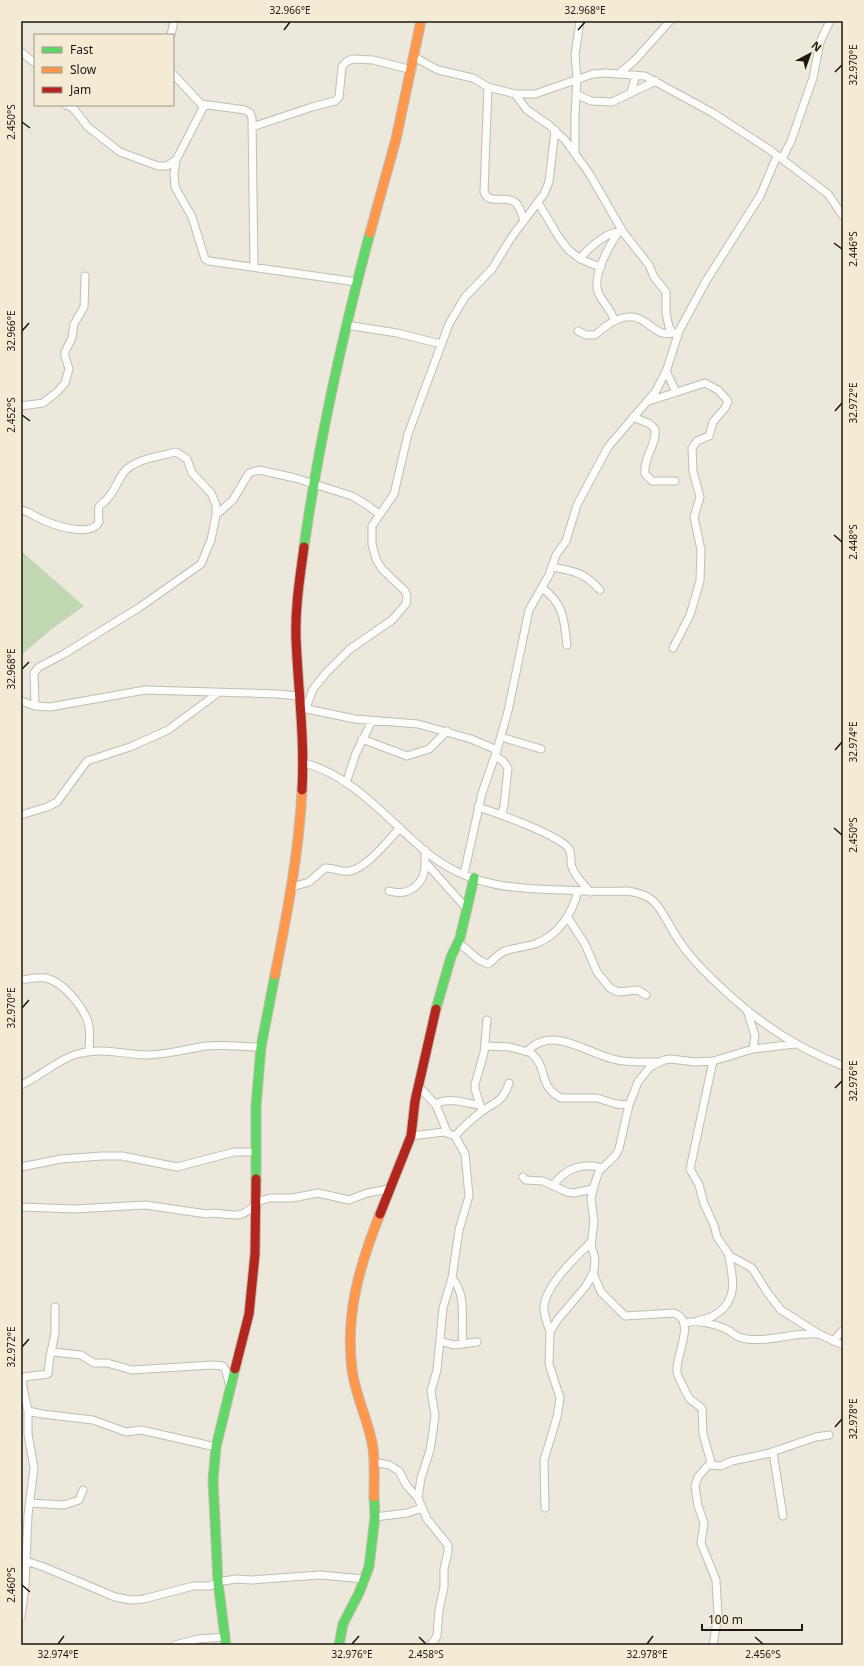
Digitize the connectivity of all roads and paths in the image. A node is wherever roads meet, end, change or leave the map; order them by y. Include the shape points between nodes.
1 (174, 21) edge
2 (421, 21) edge
3 (580, 21) edge
4 (670, 21) edge
5 (830, 21) edge
6 (171, 34) edge
7 (21, 52) edge
8 (414, 57) junction
9 (34, 62) edge
10 (412, 70) junction
11 (620, 73) junction
12 (174, 75) edge
13 (636, 75) junction
14 (577, 79) junction
15 (656, 81) junction
16 (488, 87) junction
17 (631, 92) junction
18 (515, 94) junction
19 (576, 94) junction
20 (201, 104) junction
21 (68, 106) edge
22 (252, 127) junction
23 (556, 130) junction
24 (575, 154) junction
25 (780, 158) junction
26 (176, 160) junction
27 (538, 203) junction
28 (843, 216) edge
29 (524, 221) junction
30 (620, 230) junction
31 (580, 259) junction
32 (254, 267) junction
33 (601, 267) junction
34 (85, 276) dead end
35 (357, 282) junction
36 (614, 320) junction
37 (346, 325) junction
38 (578, 331) dead end
39 (675, 335) junction
40 (441, 344) junction
41 (666, 371) junction
42 (676, 392) junction
43 (648, 401) junction
44 (21, 406) edge
45 (633, 417) junction
46 (674, 481) dead end
47 (314, 485) junction
48 (216, 505) junction
49 (224, 507) junction
50 (21, 510) edge
51 (379, 514) junction
52 (216, 515) junction
53 (552, 567) junction
54 (542, 588) junction
55 (600, 590) dead end
56 (567, 645) dead end
57 (673, 648) dead end
58 (218, 693) junction
59 (300, 696) junction
60 (21, 701) edge
61 (35, 706) junction
62 (303, 708) junction
63 (372, 721) junction
64 (447, 731) junction
65 (501, 737) junction
66 (362, 739) junction
67 (541, 749) dead end
68 (496, 753) junction
69 (304, 763) junction
70 (346, 783) junction
71 (478, 808) junction
72 (21, 815) edge
73 (502, 815) junction
74 (400, 828) junction
75 (425, 850) junction
76 (425, 862) junction
77 (464, 874) junction
78 (474, 878) junction
79 (292, 887) junction
80 (389, 891) dead end
81 (578, 891) junction
82 (590, 892) junction
83 (467, 909) junction
84 (568, 918) junction
85 (459, 943) junction
86 (21, 980) edge
87 (646, 996) dead end
88 (747, 1010) junction
89 (487, 1020) dead end
90 (795, 1044) junction
91 (485, 1046) junction
92 (261, 1048) junction
93 (754, 1049) junction
94 (527, 1051) junction
95 (89, 1052) junction
96 (713, 1061) junction
97 (656, 1062) junction
98 (843, 1066) edge
99 (509, 1083) dead end
100 (21, 1085) edge
101 (419, 1087) junction
102 (435, 1104) junction
103 (629, 1106) junction
104 (481, 1108) junction
105 (446, 1132) junction
106 (411, 1136) junction
107 (455, 1136) junction
108 (256, 1152) junction
109 (21, 1167) edge
110 (602, 1168) junction
111 (524, 1178) dead end
112 (553, 1186) junction
113 (389, 1189) junction
114 (593, 1189) junction
115 (256, 1204) junction
116 (21, 1207) edge
117 (591, 1242) junction
118 (728, 1253) junction
119 (592, 1274) junction
120 (452, 1278) junction
121 (55, 1307) dead end
122 (698, 1321) junction
123 (684, 1324) junction
124 (843, 1330) edge
125 (550, 1332) junction
126 (818, 1334) junction
127 (440, 1341) junction
128 (833, 1341) junction
129 (477, 1342) dead end
130 (464, 1344) junction
131 (843, 1345) edge
132 (51, 1352) junction
133 (231, 1388) junction
134 (28, 1411) junction
135 (829, 1435) dead end
136 (216, 1447) junction
137 (773, 1452) junction
138 (374, 1462) junction
139 (710, 1465) junction
140 (83, 1490) dead end
141 (418, 1498) junction
142 (30, 1503) junction
143 (422, 1508) junction
144 (545, 1508) dead end
145 (783, 1516) dead end
146 (375, 1517) junction
147 (26, 1562) junction
148 (364, 1579) junction
149 (218, 1582) junction
150 (21, 1617) edge
151 (226, 1641) edge
152 (175, 1645) edge
153 (339, 1645) edge
154 (431, 1645) edge
155 (713, 1645) edge

1 - 6 street
2 - 8 street
3 - 14 street via 575,55
4 - 11 street
5 - 25 street via 820,42 813,78 791,141
7 - 9 street
8 - 10 street
8 - 16 street via 438,70 473,78
10 - 22 street via 373,60 352,59 342,67 339,97 335,101
10 - 35 street
11 - 13 street
11 - 14 street via 593,74
12 - 20 street
13 - 15 street
13 - 17 street
14 - 18 street via 535,94
14 - 19 street
15 - 17 street
15 - 25 street via 713,113
16 - 18 street
16 - 29 street via 484,192 492,199 514,201
17 - 19 street via 619,100 606,103 591,102
18 - 23 street via 527,110
19 - 24 street
20 - 22 street via 245,110 250,113
20 - 26 street via 202,112
21 - 26 street via 73,108 88,128 120,152 158,166 168,166
22 - 32 street
23 - 24 street
23 - 27 street via 549,182
24 - 30 street via 600,190
25 - 28 street via 828,194
25 - 39 street via 760,196
26 - 32 street via 175,187 192,217 205,259
27 - 29 street
27 - 31 street via 561,243
29 - 40 street via 492,269 465,297
30 - 31 street via 605,236
30 - 33 street
30 - 39 street via 649,265 666,292 666,313 669,327
31 - 33 street
32 - 35 street
33 - 36 street via 596,284 598,293
34 - 44 street via 84,307 74,324 65,356 69,369 65,383 42,403
35 - 37 street
36 - 38 street via 595,335 586,335
36 - 39 street via 637,318 659,333
37 - 40 street via 397,332
37 - 47 street
39 - 41 street
40 - 51 street via 408,434 394,494
41 - 42 street
41 - 43 street
42 - 43 street
42 - 57 street via 705,383 718,390 728,401 712,422 708,436 697,441 692,448 693,471 700,497 694,517 702,550 700,581 690,616
43 - 45 street
45 - 46 street via 655,429 653,445 645,461 645,474 652,481
45 - 53 street via 608,447 577,505 568,536
47 - 49 street via 278,473 253,471 245,478 233,500
47 - 51 street via 352,496
47 - 59 street via 297,596 296,638
48 - 49 street
48 - 50 street via 212,493 192,472 187,459 176,452 136,464 124,472 108,498 99,505 99,522 93,530 67,528
48 - 52 street
49 - 52 street
51 - 62 street via 372,526 373,551 382,569 405,591 406,604 392,620 350,649 326,673 313,689
52 - 61 street via 206,553 201,564 194,570 140,607 35,670
53 - 54 street
53 - 55 street via 586,576
54 - 56 street via 554,597 560,606
54 - 65 street via 529,610
58 - 59 street
58 - 61 street via 146,690 50,707
58 - 72 street via 168,730 130,747 88,761 57,802
59 - 62 street
60 - 61 street
62 - 63 street
62 - 69 street
63 - 64 street via 406,722
63 - 66 street
64 - 66 street via 429,749 407,756
64 - 68 street
65 - 67 street
65 - 68 street
66 - 70 street
68 - 71 street
68 - 73 street via 508,768
69 - 70 street via 328,771
69 - 79 street via 301,817
70 - 74 street
71 - 73 street
71 - 77 street
73 - 82 street via 547,834 568,847 574,873
74 - 75 street
74 - 79 street via 379,851 357,868 350,871 325,868 309,882
75 - 76 street
75 - 77 street
76 - 80 street via 420,879 411,891 402,894
76 - 83 street
77 - 78 street
78 - 81 street via 507,888
78 - 83 street
79 - 92 street
81 - 82 street
81 - 84 street
82 - 88 street via 628,891 649,897 656,903 681,943 699,965
83 - 85 street
84 - 85 street via 545,940 504,951 489,963 479,960
84 - 87 street via 585,944 597,972 610,988 618,992 638,990
85 - 101 street via 446,972
86 - 95 street via 47,978 64,989 88,1022
88 - 90 street
88 - 93 street via 755,1036
89 - 91 street
90 - 93 street
90 - 98 street
91 - 94 street
91 - 104 street via 475,1084
92 - 95 street via 207,1046 147,1055 103,1050
92 - 108 street via 256,1106
93 - 96 street
94 - 97 street via 538,1042 554,1040 612,1059
94 - 103 street via 535,1056 543,1072 545,1084 561,1098 597,1098
95 - 100 street via 72,1056
96 - 97 street via 671,1059
96 - 118 street via 690,1169 699,1185 717,1237
97 - 103 street via 638,1082
99 - 104 street via 500,1101
101 - 102 street
101 - 106 street
102 - 104 street via 443,1100 452,1100
102 - 105 street
103 - 110 street via 619,1149
104 - 107 street
105 - 106 street
105 - 107 street
106 - 113 street
107 - 120 street via 465,1154 469,1196
108 - 109 street via 234,1152 177,1167 122,1156 61,1159
108 - 115 street
110 - 112 street via 576,1167 561,1176
110 - 114 street
111 - 112 street via 538,1179
112 - 114 street via 574,1193
113 - 115 street via 349,1200 318,1193 292,1198 270,1198
113 - 138 street via 364,1255 351,1318 352,1369
114 - 117 street via 591,1199 594,1222
115 - 116 street via 239,1215 216,1212 207,1214 145,1205 75,1209
115 - 133 street via 250,1307
117 - 119 street via 595,1264
117 - 125 street via 561,1274 547,1295 544,1310
118 - 122 street via 734,1278 729,1299 724,1308 716,1314
118 - 126 street via 752,1268 781,1310
119 - 123 street via 601,1292 621,1314 628,1317 674,1312 680,1315
119 - 125 street via 586,1286
120 - 127 street via 443,1308
120 - 130 street via 463,1302
121 - 132 street
122 - 123 street
122 - 126 street via 746,1338
123 - 139 street via 677,1372 688,1397 702,1409 702,1434
124 - 128 street
125 - 144 street via 550,1364 560,1398 560,1407 544,1460
126 - 128 street
127 - 130 street via 454,1345
127 - 141 street via 437,1370 431,1391 435,1415 433,1431
128 - 131 street
129 - 130 street
132 - 133 street via 81,1355 94,1363 107,1363 132,1370 223,1366
132 - 134 street via 48,1374 23,1379
133 - 136 street
134 - 136 street via 93,1420 126,1432 140,1430
134 - 142 street via 28,1434 34,1468
135 - 137 street
136 - 149 street via 213,1503
137 - 139 street via 721,1466
137 - 145 street
138 - 141 street via 396,1469
138 - 146 street
139 - 155 street via 698,1477 695,1486 704,1523 701,1543 716,1580 718,1616
140 - 142 street via 79,1500 68,1504
141 - 143 street
142 - 147 street
143 - 146 street via 407,1513
143 - 154 street via 448,1550 437,1636
146 - 148 street via 371,1559
147 - 149 street via 125,1599 144,1599
147 - 150 street
148 - 149 street via 320,1575
148 - 153 street via 343,1624
149 - 151 street
151 - 152 street via 198,1639

